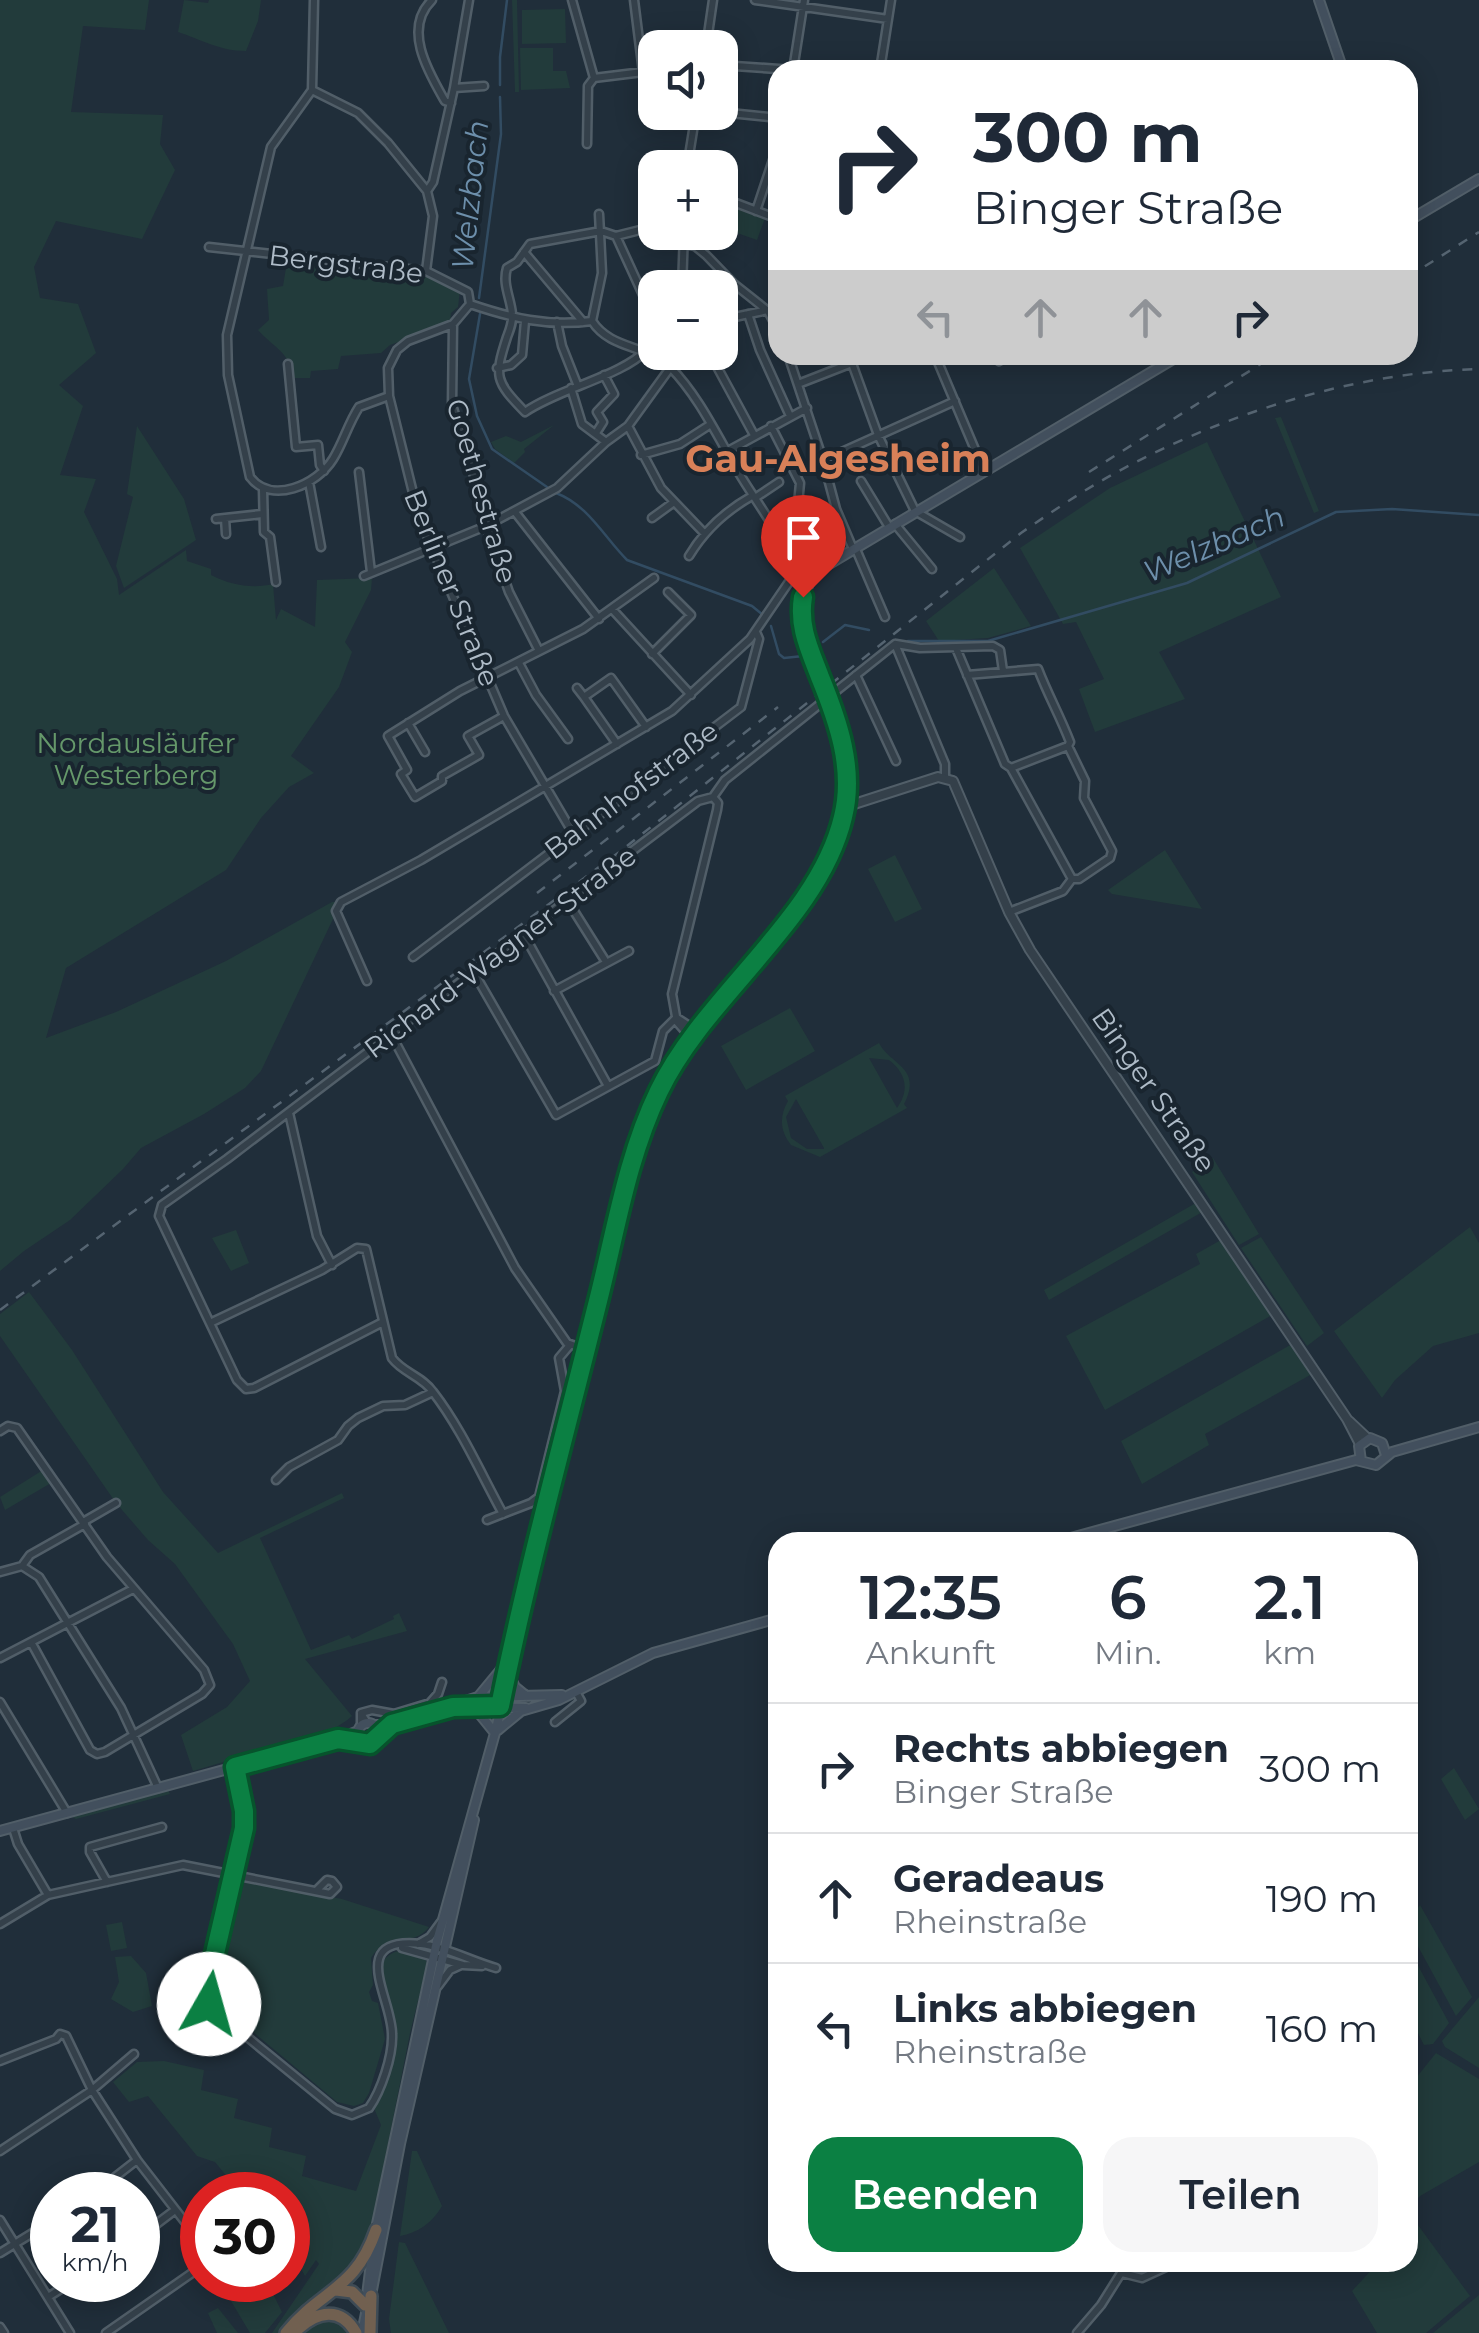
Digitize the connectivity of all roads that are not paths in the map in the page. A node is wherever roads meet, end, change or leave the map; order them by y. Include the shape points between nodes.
1 (314, 0) edge
2 (432, 0) edge
3 (469, 0) edge
4 (572, 0) edge
5 (634, 0) edge
6 (713, 0) edge
7 (755, 0) edge
8 (891, 0) edge
9 (1319, 0) edge
10 (803, 4) edge
11 (888, 19) junction
12 (709, 30) edge
13 (638, 36) edge
14 (795, 60) edge
15 (882, 60) edge
16 (1340, 60) edge
17 (738, 66) edge
18 (768, 68) edge
19 (638, 72) edge
20 (594, 78) junction
21 (484, 86) dead end
22 (454, 88) junction
23 (312, 90) junction
24 (452, 103) junction
25 (738, 114) edge
26 (768, 117) edge
27 (587, 144) dead end
28 (768, 175) edge
29 (1479, 179) edge
30 (427, 191) junction
31 (738, 204) edge
32 (756, 210) junction
33 (600, 214) dead end
34 (768, 215) edge
35 (1418, 215) edge
36 (638, 230) edge
37 (601, 231) junction
38 (616, 236) junction
39 (209, 247) dead end
40 (700, 250) edge
41 (244, 251) junction
42 (524, 252) junction
43 (426, 271) junction
44 (638, 284) edge
45 (470, 304) junction
46 (768, 311) joint
47 (748, 314) junction
48 (738, 316) edge
49 (514, 319) junction
50 (525, 321) junction
51 (592, 321) junction
52 (557, 322) junction
53 (582, 322) junction
54 (453, 324) junction
55 (638, 348) edge
56 (638, 358) edge
57 (288, 364) dead end
58 (791, 365) edge
59 (838, 365) edge
60 (853, 365) edge
61 (939, 365) edge
62 (1163, 365) edge
63 (497, 368) junction
64 (669, 370) edge
65 (671, 370) edge
66 (719, 370) edge
67 (604, 375) junction
68 (798, 384) junction
69 (574, 386) junction
70 (390, 396) junction
71 (954, 400) junction
72 (807, 408) junction
73 (790, 416) junction
74 (710, 424) junction
75 (628, 426) junction
76 (771, 426) junction
77 (596, 433) junction
78 (754, 435) junction
79 (878, 435) junction
80 (606, 442) junction
81 (726, 452) junction
82 (642, 455) junction
83 (823, 460) junction
84 (324, 470) junction
85 (984, 471) junction
86 (358, 472) dead end
87 (862, 481) dead end
88 (309, 482) junction
89 (778, 482) dead end
90 (262, 489) junction
91 (754, 497) junction
92 (674, 502) junction
93 (915, 511) junction
94 (516, 512) junction
95 (262, 514) junction
96 (652, 518) dead end
97 (770, 521) junction
98 (486, 526) junction
99 (892, 526) junction
100 (226, 534) dead end
101 (705, 534) junction
102 (960, 537) dead end
103 (321, 547) dead end
104 (854, 548) junction
105 (434, 550) junction
106 (689, 556) dead end
107 (932, 570) dead end
108 (795, 573) junction
109 (654, 578) dead end
110 (812, 578) junction
111 (276, 582) dead end
112 (786, 582) junction
113 (806, 587) junction
114 (668, 592) dead end
115 (612, 609) junction
116 (885, 617) dead end
117 (598, 619) junction
118 (756, 632) junction
119 (895, 644) junction
120 (956, 648) junction
121 (538, 651) junction
122 (652, 654) junction
123 (518, 663) junction
124 (1003, 672) junction
125 (856, 675) junction
126 (967, 676) junction
127 (488, 679) junction
128 (577, 688) dead end
129 (691, 695) junction
130 (584, 697) junction
131 (504, 716) junction
132 (408, 723) junction
133 (646, 727) junction
134 (568, 739) dead end
135 (617, 744) junction
136 (1068, 746) junction
137 (425, 752) dead end
138 (896, 761) dead end
139 (1011, 768) junction
140 (945, 777) junction
141 (546, 785) junction
142 (847, 794) junction
143 (714, 798) junction
144 (870, 800) junction
145 (846, 806) junction
146 (574, 835) junction
147 (1072, 879) junction
148 (567, 900) junction
149 (1009, 912) junction
150 (523, 933) junction
151 (629, 951) dead end
152 (412, 957) dead end
153 (606, 962) junction
154 (473, 971) junction
155 (367, 981) dead end
156 (554, 992) junction
157 (676, 1018) junction
158 (391, 1034) junction
159 (694, 1035) junction
160 (608, 1086) junction
161 (289, 1113) junction
162 (332, 1264) junction
163 (382, 1322) junction
164 (210, 1323) junction
165 (570, 1345) junction
166 (586, 1350) junction
167 (434, 1392) junction
168 (1479, 1427) edge
169 (0, 1431) edge
170 (1361, 1449) junction
171 (1385, 1451) junction
172 (276, 1480) dead end
173 (116, 1503) dead end
174 (503, 1514) junction
175 (487, 1520) dead end
176 (84, 1523) junction
177 (1093, 1532) edge
178 (22, 1566) junction
179 (0, 1572) edge
180 (133, 1589) junction
181 (768, 1621) edge
182 (68, 1623) junction
183 (31, 1642) junction
184 (512, 1652) junction
185 (0, 1658) edge
186 (508, 1674) junction
187 (442, 1682) dead end
188 (576, 1691) junction
189 (478, 1697) junction
190 (535, 1698) junction
191 (502, 1701) junction
192 (0, 1702) edge
193 (453, 1707) junction
194 (474, 1707) junction
195 (530, 1708) junction
196 (554, 1722) dead end
197 (366, 1730) junction
198 (495, 1733) junction
199 (133, 1736) junction
200 (235, 1767) junction
201 (155, 1789) junction
202 (478, 1797) junction
203 (68, 1813) junction
204 (162, 1827) dead end
205 (13, 1828) junction
206 (0, 1831) edge
207 (235, 1874) junction
208 (107, 1882) junction
209 (316, 1891) dead end
210 (48, 1895) junction
211 (442, 1921) junction
212 (0, 1924) edge
213 (417, 1944) junction
214 (396, 1946) junction
215 (434, 1952) junction
216 (444, 1955) junction
217 (462, 1965) junction
218 (437, 1987) junction
219 (134, 2054) dead end
220 (0, 2061) edge
221 (92, 2090) junction
222 (0, 2151) edge
223 (137, 2160) junction
224 (122, 2172) edge
225 (175, 2210) junction
226 (180, 2216) edge
227 (0, 2220) edge
228 (160, 2221) edge
229 (376, 2230) junction
230 (30, 2235) edge
231 (15, 2244) junction
232 (0, 2253) edge
233 (30, 2268) edge
234 (1155, 2272) edge
235 (1122, 2273) joint
236 (180, 2281) edge
237 (336, 2290) junction
238 (51, 2302) edge
239 (367, 2306) junction
240 (0, 2326) edge
241 (4, 2333) edge
242 (70, 2333) edge
243 (106, 2333) edge
244 (286, 2333) edge
245 (294, 2333) edge
246 (359, 2333) edge
247 (370, 2333) edge
248 (1077, 2333) edge

1 - 23 street
2 - 24 street via 419,24 420,47
3 - 22 street
4 - 20 street
5 - 13 street
6 - 12 street
7 - 10 street
8 - 11 street
9 - 16 main road
10 - 11 street
10 - 14 street
11 - 15 street
17 - 18 street
19 - 20 street
20 - 27 street via 588,86
21 - 22 street
22 - 24 street
23 - 30 street via 358,113
23 - 41 street via 271,147
24 - 30 street
25 - 26 street
28 - 32 street
29 - 35 main road
30 - 43 street via 433,216
31 - 32 street
32 - 34 street
33 - 37 street
36 - 38 street
37 - 38 street
37 - 42 street via 530,244
37 - 51 street via 602,272
38 - 44 street
39 - 41 street, Bergstraße
40 - 46 street
41 - 43 street, Bergstraße
41 - 90 street via 227,335 228,374 250,477
42 - 49 street via 504,276
42 - 53 street
43 - 45 street, Bergstraße via 468,292
45 - 49 street
45 - 54 street, Berliner Straße
46 - 47 street
47 - 48 street
47 - 73 street
49 - 50 street
49 - 63 street
50 - 52 street
50 - 63 street via 522,355
51 - 53 street
51 - 55 street via 615,344
52 - 53 street
52 - 69 street
54 - 70 street, Berliner Straße via 397,350 388,368
54 - 98 street, Goethestraße via 452,405
56 - 67 street
57 - 84 street via 296,447 318,445
58 - 68 street
59 - 68 street
60 - 79 street
61 - 71 street
62 - 85 main road
63 - 69 street via 502,388 524,412
64 - 75 street
65 - 74 street
66 - 78 street
67 - 69 street
67 - 77 street via 614,394 597,412 602,422
68 - 72 street
69 - 77 street via 582,424
70 - 84 street via 359,408
70 - 105 street, Berliner Straße via 415,503
71 - 79 street
71 - 85 street
72 - 73 street
72 - 83 street
73 - 76 street
74 - 81 street
74 - 82 street via 680,444
75 - 80 street
75 - 82 street
76 - 78 street
76 - 97 street via 800,483 798,504
77 - 80 street
78 - 81 street
79 - 83 street
79 - 93 street
80 - 94 street via 557,488
81 - 91 street
82 - 92 street
83 - 104 street
84 - 88 street
85 - 93 main road
86 - 105 street via 368,574
87 - 99 street
88 - 90 street
88 - 103 street
89 - 91 street
90 - 95 street
91 - 97 street
91 - 101 street
92 - 96 street
92 - 101 street
93 - 99 main road
93 - 102 street
94 - 98 street
94 - 117 street
95 - 100 street via 220,519
95 - 111 street
97 - 108 street
98 - 105 street
98 - 121 street, Goethestraße
99 - 104 main road
99 - 107 street
101 - 106 street
104 - 110 main road
104 - 116 street
105 - 127 street, Berliner Straße
108 - 110 street
108 - 112 street, Bahnhofstraße
109 - 115 street
110 - 113 main road
112 - 113 street
112 - 118 street, Bahnhofstraße
113 - 142 main road, bridge via 802,626 845,755
114 - 122 street via 691,615
115 - 117 street
115 - 122 street
117 - 121 street
118 - 129 street
118 - 146 street, Bahnhofstraße via 760,639 741,707
119 - 120 street
119 - 125 street, Richard-Wagner-Straße
119 - 140 street, Binger Straße
120 - 124 street via 994,646
120 - 126 street
121 - 123 street
122 - 129 street
123 - 127 street
123 - 134 street
124 - 126 street
124 - 136 street via 1038,669
125 - 138 street
125 - 143 street, Richard-Wagner-Straße via 724,780
126 - 139 street
127 - 131 street, Berliner Straße
127 - 132 street
128 - 130 street
129 - 133 street
130 - 133 street via 610,678
130 - 135 street
131 - 132 street via 468,736 479,756 415,797 388,736
131 - 141 street, Berliner Straße
132 - 137 street
133 - 135 street
135 - 141 street
136 - 139 street
136 - 147 street via 1085,781 1084,798 1112,851
139 - 147 street
140 - 144 street
140 - 149 street, Binger Straße via 954,784
141 - 146 street, Berliner Straße
141 - 155 street via 337,906
142 - 144 street
142 - 145 main road
143 - 148 street, Richard-Wagner-Straße via 698,801
143 - 157 street via 718,806 672,994
144 - 145 street
145 - 159 main road via 818,876
146 - 152 street, Bahnhofstraße
147 - 149 street via 1064,891
148 - 150 street, Richard-Wagner-Straße
148 - 153 street
149 - 170 street, Binger Straße
150 - 154 street, Richard-Wagner-Straße
150 - 156 street
151 - 153 street
153 - 156 street
154 - 158 street, Richard-Wagner-Straße
154 - 160 street via 556,1115
156 - 160 street
157 - 159 street
157 - 160 street via 663,1031 655,1061
158 - 161 street, Richard-Wagner-Straße
158 - 165 street via 514,1268
159 - 166 main road via 641,1134
161 - 162 street via 317,1236
161 - 164 street, Richard-Wagner-Straße via 160,1210
162 - 163 street via 361,1248 368,1255
162 - 164 street
163 - 164 street via 246,1389
163 - 167 street via 392,1358
165 - 166 street
165 - 174 street via 559,1358 565,1391 540,1494
166 - 184 main road
167 - 172 street via 358,1418 338,1440
167 - 174 street
168 - 171 main road
169 - 176 street via 14,1426
170 - 171 main road via 1378,1439
170 - 171 main road via 1376,1466
170 - 177 main road via 1308,1474
173 - 176 street
174 - 175 street
176 - 178 street
176 - 180 street
178 - 179 street
178 - 182 street via 40,1577
180 - 182 street
180 - 199 street via 210,1685
181 - 188 main road via 653,1653
182 - 183 street
182 - 199 street
183 - 185 street
183 - 199 street via 93,1753
184 - 186 main road
184 - 189 main road
186 - 190 main road via 516,1689
186 - 191 main road
187 - 197 street via 430,1702 394,1714 362,1712
188 - 190 main road
188 - 195 main road
188 - 196 street via 580,1701
189 - 191 main road
189 - 193 main road
190 - 191 main road
191 - 194 main road
191 - 195 main road
191 - 198 main road
192 - 203 street
193 - 194 main road
193 - 197 main road
194 - 198 main road
195 - 198 main road
197 - 200 main road
198 - 202 main road
199 - 201 street
200 - 201 main road
200 - 207 street via 244,1811
201 - 203 main road
202 - 211 main road
202 - 216 main road
203 - 205 main road
204 - 208 street via 90,1846
205 - 206 main road
205 - 210 street
207 - 208 street via 184,1865
207 - 209 street
207 - 214 street via 207,1988 209,2004 344,2114 372,2104 390,2050 392,2025 376,1967
208 - 210 street
210 - 212 street
211 - 213 street
211 - 215 main road
213 - 214 street
213 - 215 street
214 - 215 street
215 - 216 street
215 - 229 main road
216 - 217 street
216 - 217 street via 493,1967
216 - 218 main road
217 - 218 street
218 - 239 main road
219 - 221 street
220 - 221 street via 63,2034
221 - 222 street
221 - 223 street
223 - 224 street
223 - 225 street
225 - 226 street
225 - 228 street
227 - 231 street
229 - 237 highway via 363,2260
229 - 239 main road
230 - 231 street
231 - 232 street
231 - 233 street
234 - 235 street via 1142,2278
235 - 248 street
236 - 243 street
237 - 239 highway via 352,2292
237 - 244 highway
238 - 242 street
239 - 246 main road
239 - 247 highway
240 - 241 street
245 - 246 highway via 327,2313 345,2318

